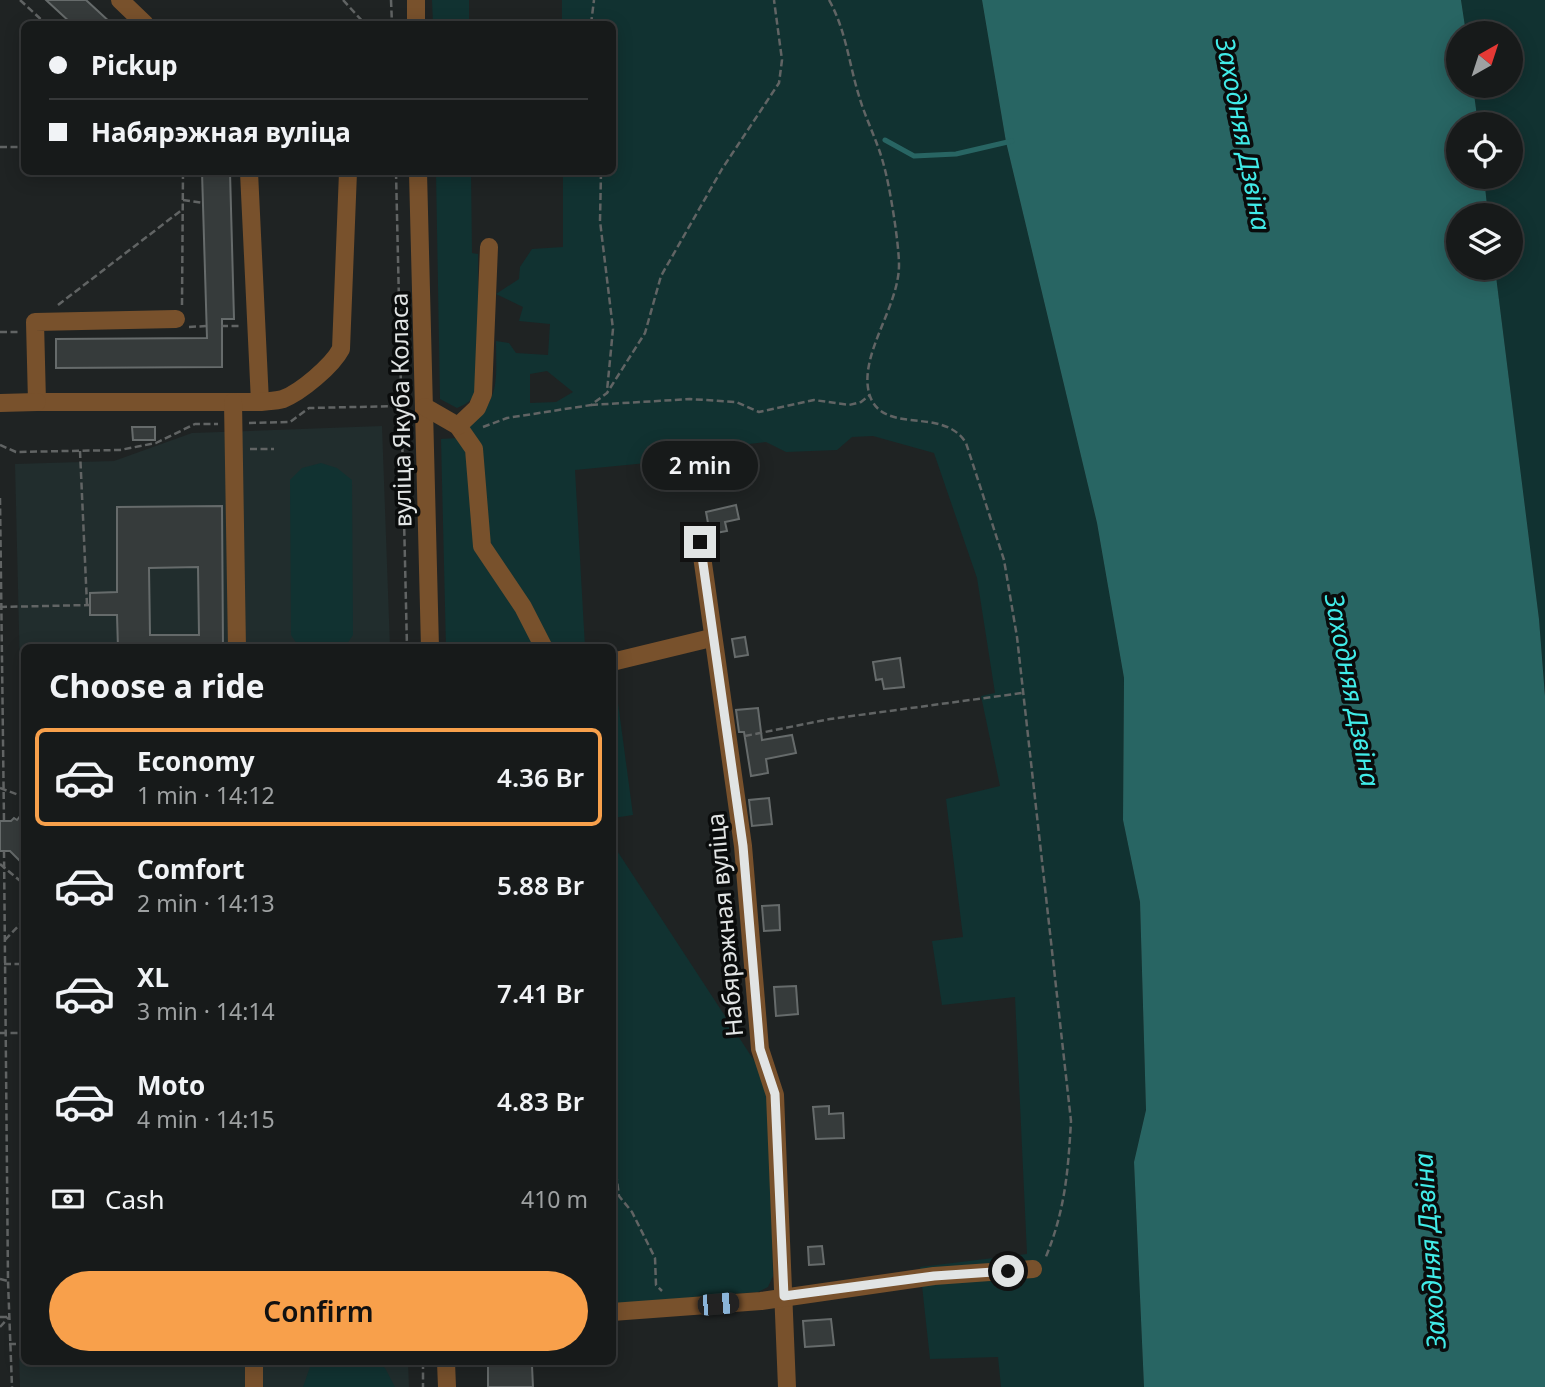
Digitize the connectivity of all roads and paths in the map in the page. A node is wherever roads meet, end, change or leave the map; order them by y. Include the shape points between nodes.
1 (20, 0) edge
2 (120, 0) edge
3 (343, 0) edge
4 (391, 0) edge
5 (416, 0) edge
6 (594, 0) edge
7 (774, 0) edge
8 (829, 0) edge
9 (43, 21) edge
10 (142, 21) edge
11 (362, 21) edge
12 (392, 21) edge
13 (416, 21) edge
14 (591, 21) edge
15 (0, 147) edge
16 (21, 147) edge
17 (183, 175) edge
18 (249, 175) edge
19 (348, 175) edge
20 (396, 175) edge
21 (418, 175) edge
22 (601, 175) edge
23 (183, 200) junction
24 (203, 203) dead end
25 (183, 209) junction
26 (489, 247) dead end
27 (56, 306) dead end
28 (180, 318) junction
29 (206, 326) dead end
30 (0, 332) edge
31 (34, 332) junction
32 (607, 393) junction
33 (870, 395) junction
34 (37, 402) junction
35 (233, 402) junction
36 (260, 402) junction
37 (0, 403) edge
38 (401, 405) junction
39 (592, 405) junction
40 (425, 407) junction
41 (233, 423) junction
42 (461, 430) junction
43 (0, 445) edge
44 (274, 449) dead end
45 (245, 450) dead end
46 (80, 451) junction
47 (0, 498) edge
48 (700, 542) dead end
49 (1, 607) edge
50 (712, 638) junction
51 (237, 644) edge
52 (407, 644) edge
53 (430, 644) edge
54 (542, 644) edge
55 (616, 661) edge
56 (1023, 692) junction
57 (728, 740) junction
58 (0, 788) edge
59 (5, 788) junction
60 (21, 796) edge
61 (4, 821) dead end
62 (4, 851) dead end
63 (2, 864) edge
64 (21, 881) edge
65 (21, 923) edge
66 (4, 942) junction
67 (4, 964) junction
68 (21, 964) edge
69 (0, 1033) edge
70 (5, 1033) junction
71 (21, 1033) edge
72 (616, 1173) edge
73 (1038, 1269) joint
74 (0, 1279) edge
75 (8, 1281) junction
76 (784, 1296) junction
77 (676, 1307) junction
78 (616, 1312) edge
79 (0, 1317) edge
80 (9, 1317) junction
81 (0, 1327) edge
82 (9, 1344) junction
83 (21, 1344) edge
84 (254, 1365) edge
85 (423, 1365) edge
86 (446, 1365) edge
87 (12, 1387) edge
88 (254, 1387) edge
89 (423, 1387) edge
90 (447, 1387) edge
91 (787, 1387) edge

1 - 9 path
2 - 10 street
3 - 11 path
4 - 12 path
5 - 13 street
6 - 14 path
7 - 32 path via 782,60 779,83 722,169 662,276 645,333
8 - 33 path via 839,18 859,96 885,167 899,265 896,292 868,376
15 - 16 path
17 - 23 path
18 - 36 street
19 - 36 street via 341,349 335,361 299,389 283,399
20 - 38 path
21 - 40 street, вуліца Якуба Коласа
22 - 32 path via 600,221 613,329
23 - 24 path
23 - 25 path
25 - 27 path
25 - 28 path
26 - 42 street via 483,394
28 - 29 path
28 - 31 street via 35,322
30 - 31 path
31 - 34 street
32 - 39 path
33 - 39 path via 849,405 814,400 759,412 736,402 690,399
33 - 56 path via 880,410 893,417 944,424 954,428 966,443 1004,561
34 - 35 street
34 - 37 street
35 - 36 street
35 - 41 street
38 - 41 path via 309,408 290,422
38 - 52 path
39 - 42 path
40 - 42 street
40 - 53 street, вуліца Якуба Коласа
41 - 46 path via 195,424 156,443 120,450
41 - 51 street
42 - 54 street via 474,449 482,546
43 - 46 path via 16,452
44 - 45 path
46 - 49 path via 89,605
47 - 49 path
48 - 50 street, Набярэжная вуліца
49 - 59 path
50 - 55 street
50 - 57 street, Набярэжная вуліца
56 - 57 path via 830,719
56 - 73 path via 1071,1121 1059,1225
57 - 76 street, Набярэжная вуліца via 743,846 760,1049 775,1094
58 - 59 path
59 - 60 path
59 - 61 path
62 - 63 path
63 - 64 path
63 - 66 path
65 - 66 path
66 - 67 path
67 - 68 path
67 - 70 path
69 - 70 path
70 - 71 path
70 - 75 path
72 - 77 path via 619,1196 655,1258 656,1285
73 - 76 street via 934,1276
74 - 75 path
75 - 80 path
76 - 77 street
76 - 91 street, Набярэжная вуліца
77 - 78 street
79 - 80 path
80 - 81 path
80 - 82 path
82 - 83 path
82 - 87 path
84 - 88 street
85 - 89 path
86 - 90 street

